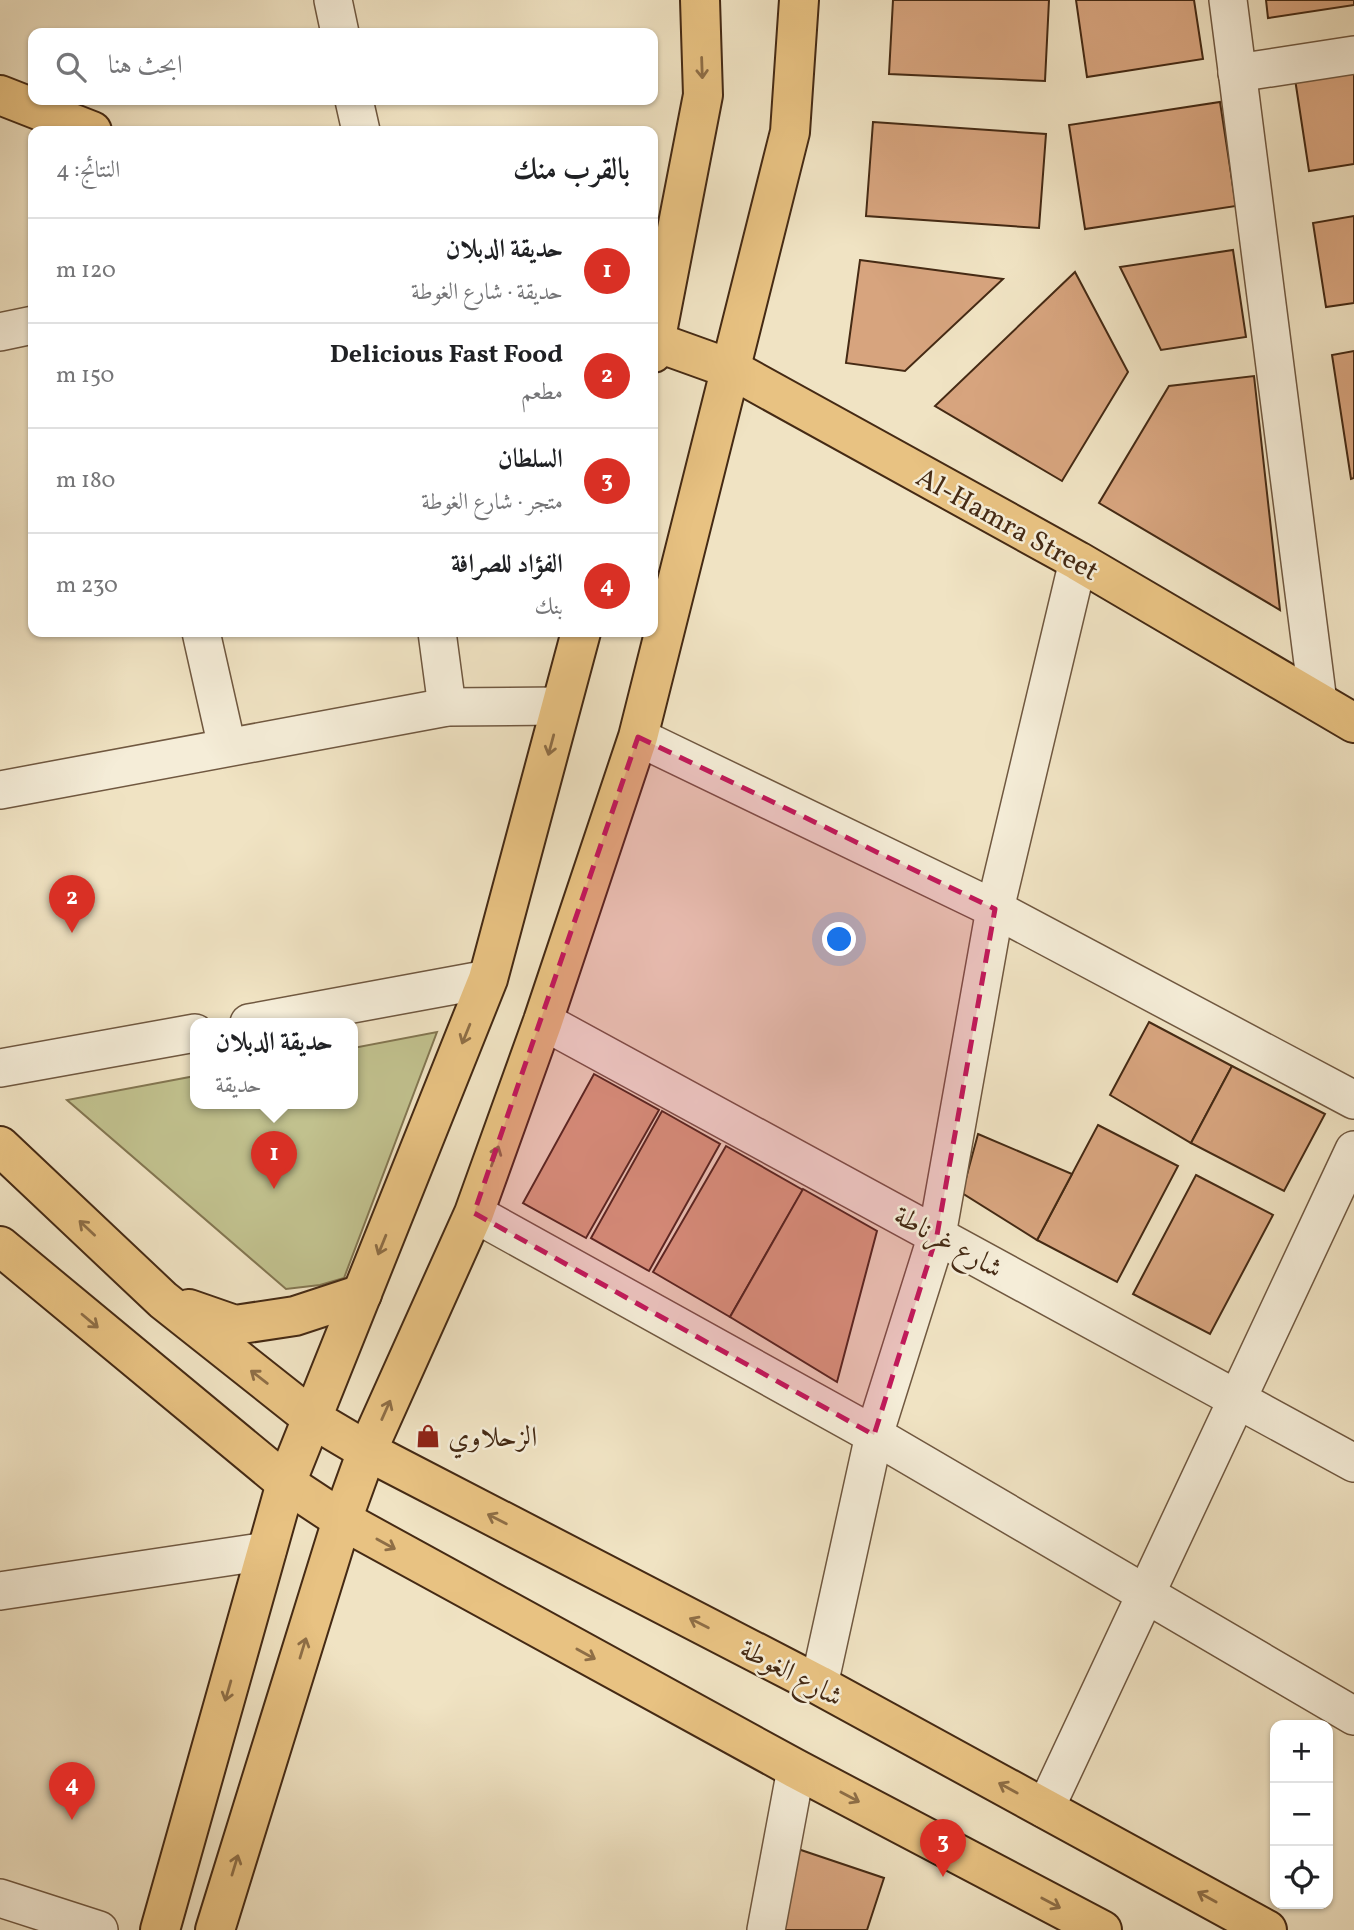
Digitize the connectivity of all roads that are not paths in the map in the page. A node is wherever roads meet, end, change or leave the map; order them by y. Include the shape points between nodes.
1 (333, 0) edge
2 (700, 0) edge
3 (799, 0) edge
4 (1228, 0) edge
5 (339, 28) edge
6 (1354, 55) edge
7 (1237, 73) junction
8 (0, 95) edge
9 (355, 105) edge
10 (79, 126) edge
11 (360, 126) edge
12 (658, 325) edge
13 (28, 326) edge
14 (0, 332) edge
15 (658, 346) edge
16 (731, 369) junction
17 (1078, 561) junction
18 (202, 637) edge
19 (438, 637) edge
20 (580, 637) edge
21 (1318, 702) junction
22 (561, 706) junction
23 (447, 707) junction
24 (1354, 723) edge
25 (638, 737) junction
26 (227, 747) junction
27 (0, 790) edge
28 (995, 909) junction
29 (488, 979) junction
30 (276, 1018) edge
31 (543, 1021) junction
32 (190, 1034) edge
33 (0, 1069) edge
34 (1354, 1100) edge
35 (0, 1146) edge
36 (1354, 1150) edge
37 (474, 1213) junction
38 (937, 1235) junction
39 (0, 1246) edge
40 (362, 1294) junction
41 (163, 1300) junction
42 (1237, 1399) junction
43 (313, 1419) junction
44 (874, 1436) junction
45 (367, 1451) junction
46 (1354, 1462) edge
47 (286, 1483) junction
48 (342, 1520) junction
49 (267, 1551) junction
50 (0, 1591) edge
51 (1146, 1595) junction
52 (819, 1685) junction
53 (1354, 1716) edge
54 (796, 1769) junction
55 (1045, 1809) junction
56 (0, 1898) edge
57 (99, 1930) edge
58 (160, 1930) edge
59 (215, 1930) edge
60 (766, 1930) edge
61 (1102, 1930) edge
62 (1267, 1930) edge

1 - 5 street
2 -> 12 main road via 703,95
3 - 16 main road via 790,132
4 - 7 street
6 - 7 street
7 - 21 street
8 - 10 main road
9 - 11 street
13 - 14 street
15 - 16 main road, Al-Hamra Street
16 - 17 main road, Al-Hamra Street
16 - 25 main road
17 - 21 main road, Al-Hamra Street
17 - 28 street
18 - 26 street
19 - 23 street
20 - 22 main road
21 - 24 main road, Al-Hamra Street
22 - 23 street
22 -> 29 main road
23 - 26 street
25 - 28 street
25 - 31 main road
26 - 27 street
28 - 34 street
28 - 38 street
29 - 30 street
29 -> 40 main road
37 -> 31 main road
31 - 38 street, شارع غرناطة
32 - 33 street
41 -> 35 main road, شارع الغوطة
36 - 42 street
37 - 44 street
45 -> 37 main road
38 - 42 street, شارع غرناطة
38 - 44 street
39 -> 47 main road
40 - 41 main road via 295,1316 235,1325
40 - 43 main road
43 -> 41 main road, شارع الغوطة
42 - 46 street, شارع غرناطة
42 - 51 street
43 - 45 main road, شارع الغوطة
43 - 47 main road
44 - 51 street
44 - 52 street
45 - 48 main road
52 -> 45 main road, شارع الغوطة
47 - 48 main road
47 - 49 main road
48 -> 54 main road
59 -> 48 main road
49 - 50 street
49 -> 58 main road
51 - 53 street
51 - 55 street
55 -> 52 main road, شارع الغوطة
54 - 60 street
54 -> 61 main road
62 -> 55 main road, شارع الغوطة
56 - 57 street

